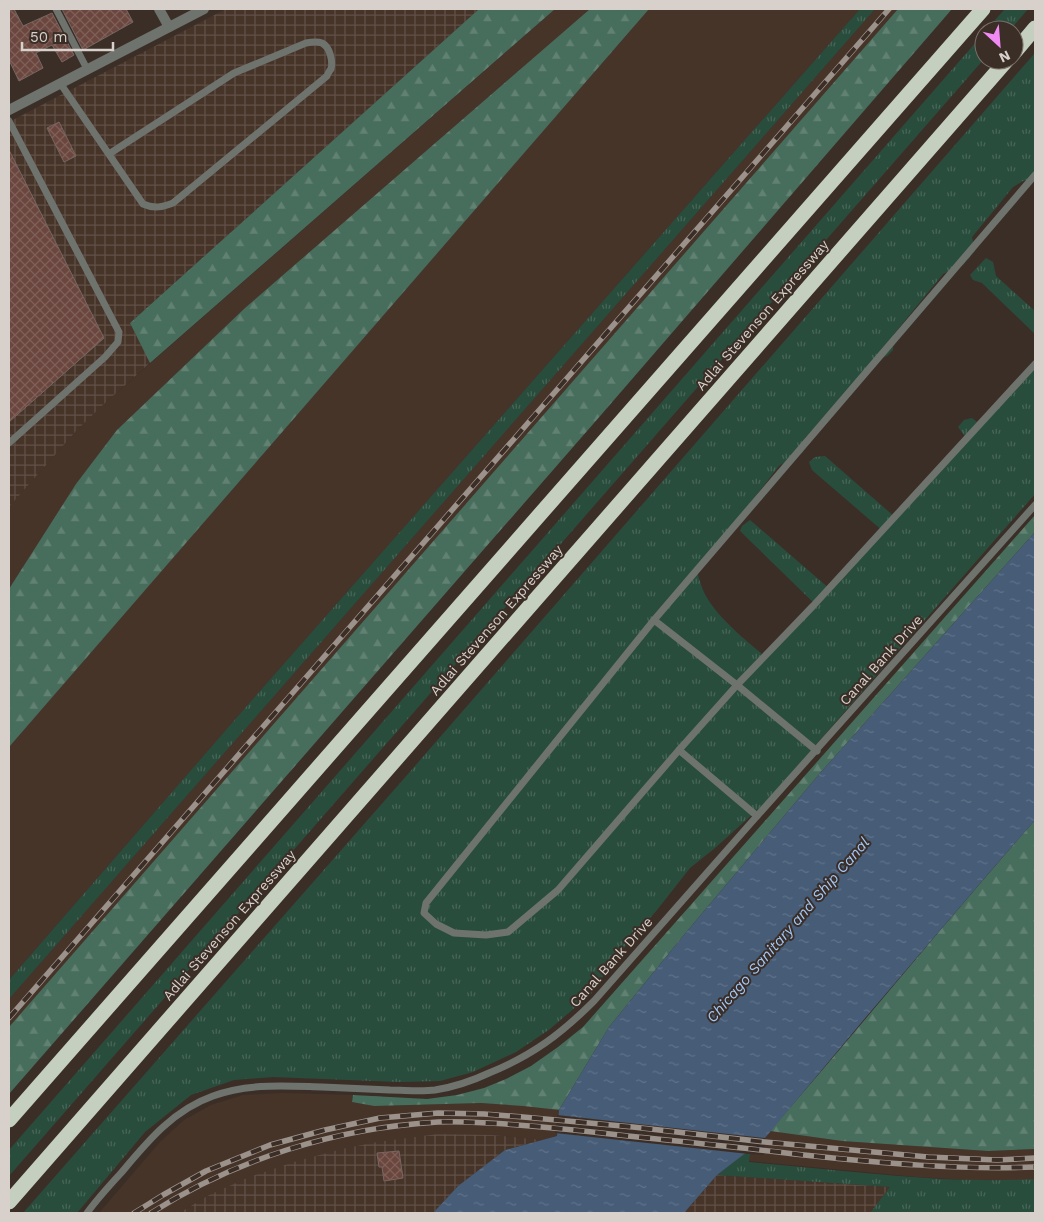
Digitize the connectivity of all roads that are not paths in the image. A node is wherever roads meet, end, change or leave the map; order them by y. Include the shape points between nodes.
1 (56, 9) edge
2 (159, 9) edge
3 (204, 9) edge
4 (982, 9) edge
5 (169, 27) junction
6 (1035, 28) edge
7 (1024, 41) edge
8 (87, 69) junction
9 (999, 70) edge
10 (60, 83) junction
11 (9, 110) edge
12 (9, 121) edge
13 (109, 154) junction
14 (1035, 175) edge
15 (1035, 364) edge
16 (9, 443) edge
17 (1035, 505) edge
18 (654, 620) junction
19 (737, 685) junction
20 (678, 750) junction
21 (817, 751) junction
22 (757, 816) junction
23 (9, 1120) edge
24 (9, 1202) edge
25 (87, 1213) edge

1 - 8 lane
2 - 5 street
3 - 5 street
4 - 23 highway
5 - 8 street
6 - 7 highway
8 - 10 street
9 - 24 highway, Adlai Stevenson Expressway
10 - 11 street
10 - 13 lane
12 - 16 lane via 119,332 118,342 105,357
13 - 13 lane via 143,204 155,208 173,203 326,76 332,63 328,48 322,43 306,43 234,73
14 - 18 lane
15 - 19 lane
17 - 21 lane, Canal Bank Drive
18 - 19 lane
18 - 20 lane via 426,903 424,913 454,933 486,935 508,932 558,890
19 - 20 lane
19 - 21 lane
20 - 22 lane
21 - 22 lane, Canal Bank Drive
22 - 25 lane, Canal Bank Drive via 594,1001 551,1040 528,1055 478,1078 434,1090 276,1086 232,1090 213,1096 175,1116 161,1128

